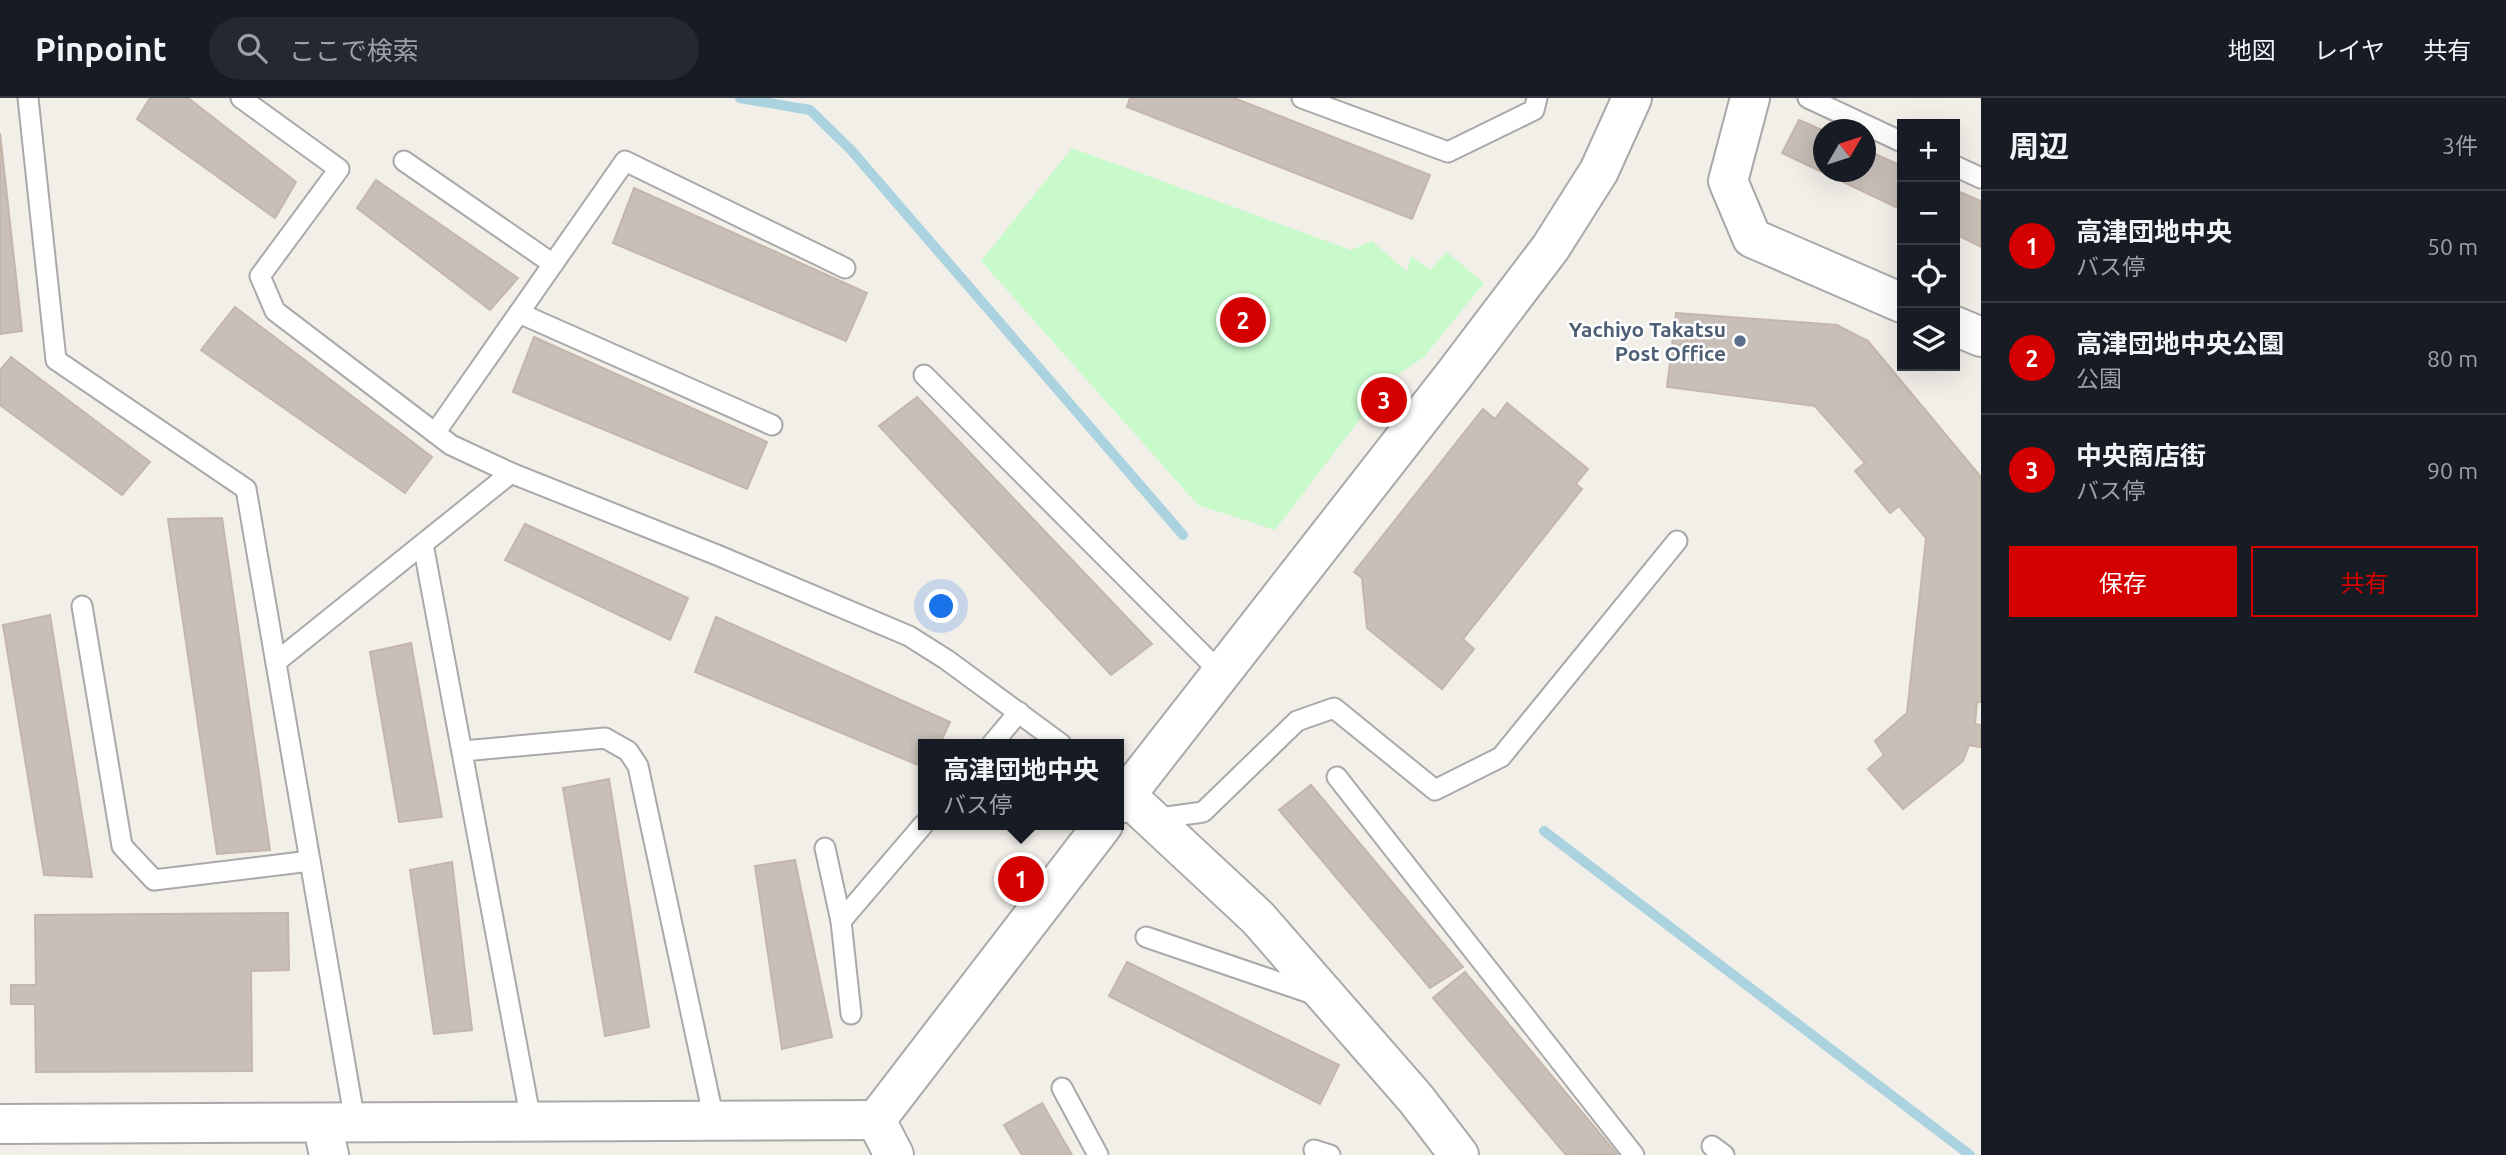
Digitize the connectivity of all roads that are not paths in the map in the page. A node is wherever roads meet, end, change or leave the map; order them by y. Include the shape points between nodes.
1 (29, 98) edge
2 (241, 98) edge
3 (1302, 98) edge
4 (1538, 98) edge
5 (1632, 98) edge
6 (1750, 98) edge
7 (1808, 98) edge
8 (1897, 140) edge
9 (404, 161) dead end
10 (1960, 168) edge
11 (1981, 178) edge
12 (553, 264) junction
13 (845, 268) dead end
14 (1897, 301) edge
15 (519, 313) junction
16 (1960, 328) edge
17 (1981, 337) edge
18 (924, 375) dead end
19 (772, 425) dead end
20 (435, 433) junction
21 (511, 472) junction
22 (1677, 541) dead end
23 (423, 544) junction
24 (82, 606) dead end
25 (276, 662) junction
26 (1221, 673) junction
27 (1019, 712) junction
28 (996, 739) edge
29 (1054, 739) edge
30 (463, 751) junction
31 (1337, 777) dead end
32 (1129, 802) edge
33 (919, 830) edge
34 (1099, 830) edge
35 (825, 848) dead end
36 (310, 861) junction
37 (841, 922) junction
38 (1146, 937) dead end
39 (1330, 1000) junction
40 (850, 1014) dead end
41 (1062, 1087) dead end
42 (714, 1120) junction
43 (876, 1120) junction
44 (531, 1121) junction
45 (0, 1124) edge
46 (335, 1133) edge
47 (894, 1155) edge
48 (1098, 1155) edge
49 (1459, 1155) edge
50 (1634, 1155) edge

1 - 25 lane via 56,360 246,489
2 - 20 lane via 339,169 260,276 275,311
3 - 4 lane via 1448,152 1534,110
5 - 26 street via 1599,172 1551,247
6 - 14 street via 1728,181 1752,238
7 - 8 lane
9 - 12 lane
10 - 11 lane
12 - 13 lane via 625,161
12 - 15 lane
15 - 19 lane
15 - 20 lane
16 - 17 street
18 - 26 lane
20 - 21 lane via 451,446
21 - 23 lane
21 - 27 lane via 909,636
22 - 32 lane via 1501,757 1435,790 1334,708 1297,721 1203,812
23 - 25 lane
23 - 30 lane
24 - 36 lane via 122,846 154,880
25 - 36 lane
26 - 32 street
27 - 28 lane
27 - 29 lane
30 - 42 lane via 604,738 628,751 638,766
30 - 44 lane
31 - 50 lane
32 - 39 street via 1258,918
33 - 37 lane
34 - 43 street
35 - 37 lane
36 - 46 lane
37 - 40 lane
38 - 39 lane
39 - 49 street
41 - 48 lane
42 - 43 street
42 - 44 street
43 - 47 street
44 - 46 street
45 - 46 street

